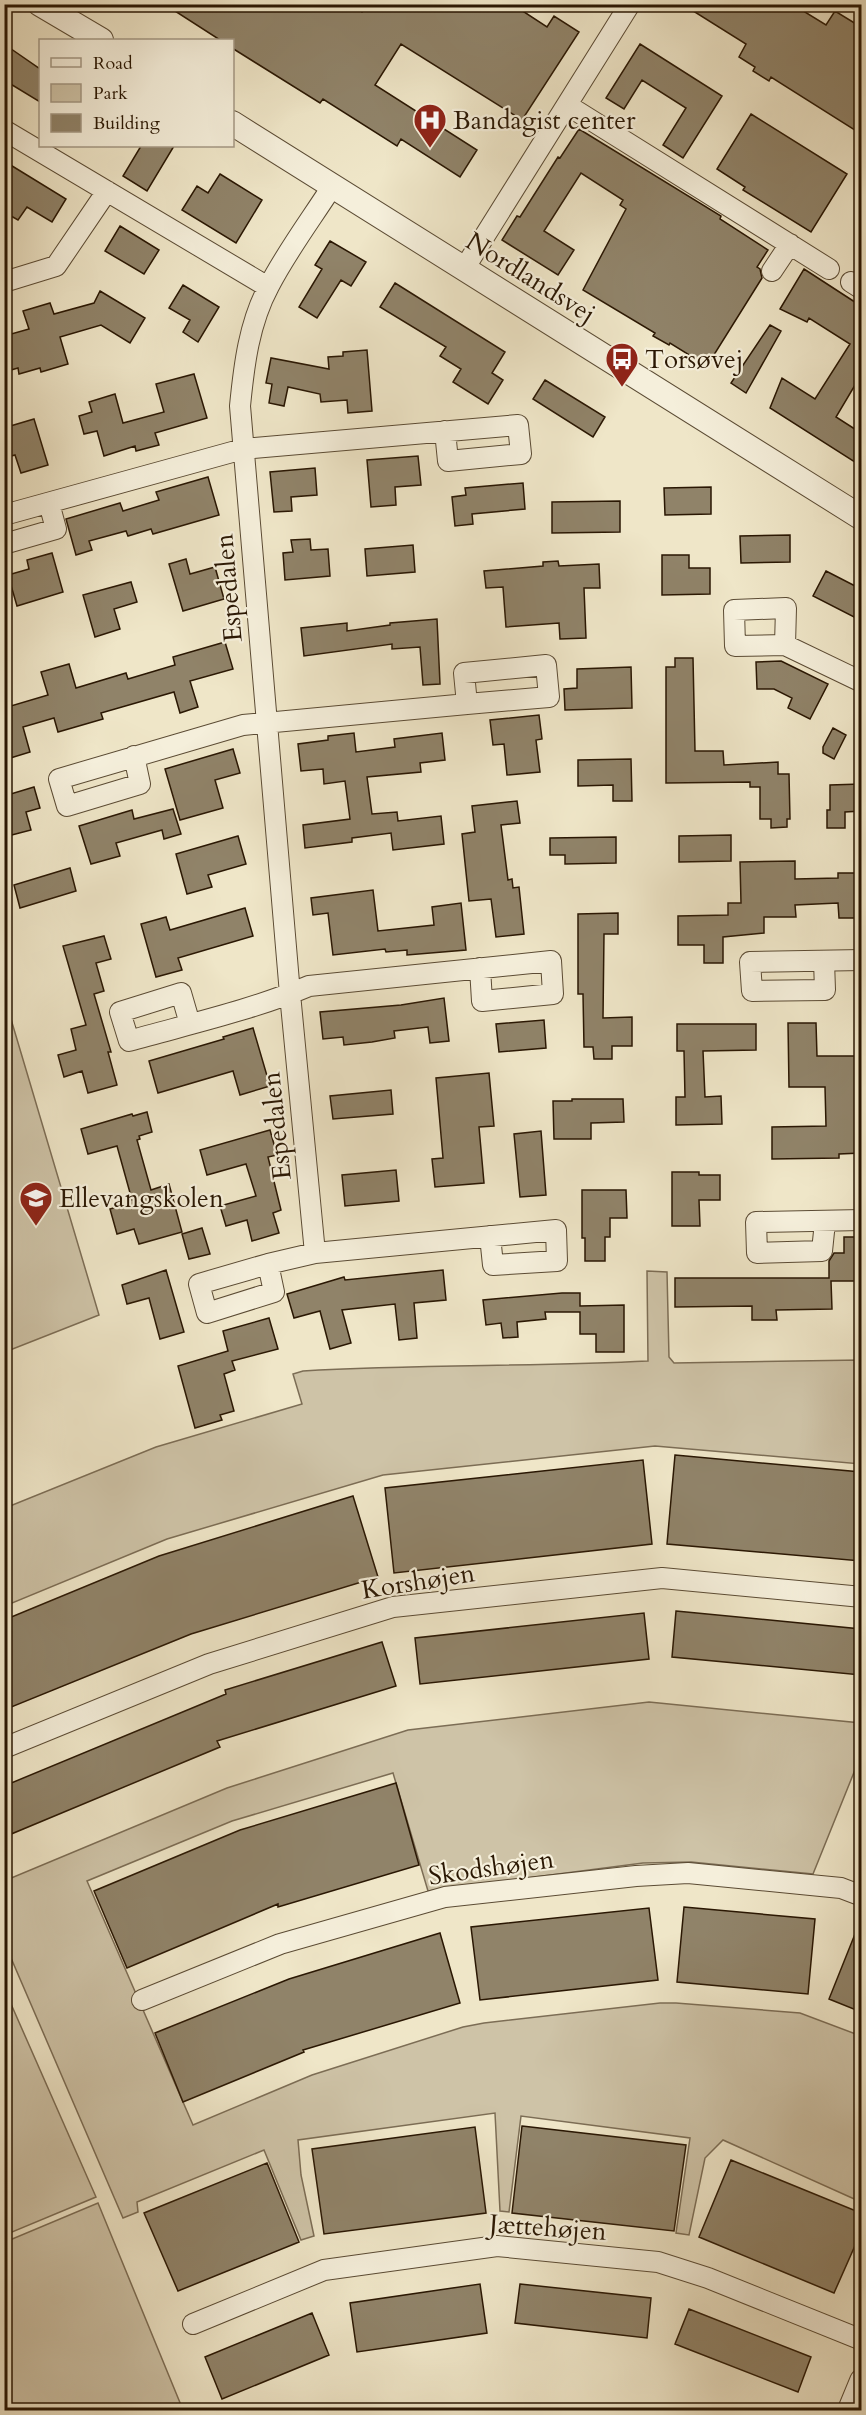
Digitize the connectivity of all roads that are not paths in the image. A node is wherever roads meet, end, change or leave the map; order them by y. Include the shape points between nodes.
1 (40, 4) edge
2 (630, 4) edge
3 (67, 11) edge
4 (100, 39) edge
5 (567, 105) junction
6 (234, 124) edge
7 (4, 130) edge
8 (333, 185) junction
9 (107, 191) junction
10 (789, 244) junction
11 (464, 269) junction
12 (829, 269) dead end
13 (772, 271) dead end
14 (4, 282) edge
15 (268, 287) junction
16 (445, 431) dead end
17 (243, 449) junction
18 (49, 503) junction
19 (4, 515) edge
20 (861, 518) edge
21 (4, 544) edge
22 (785, 645) dead end
23 (861, 682) edge
24 (466, 704) dead end
25 (266, 722) junction
26 (134, 756) dead end
27 (861, 960) edge
28 (824, 961) dead end
29 (480, 968) dead end
30 (290, 994) junction
31 (190, 1024) dead end
32 (861, 1220) edge
33 (825, 1221) dead end
34 (490, 1236) dead end
35 (315, 1253) junction
36 (268, 1264) dead end
37 (861, 1597) edge
38 (4, 1748) edge
39 (861, 1896) edge
40 (142, 2000) dead end
41 (193, 2324) dead end
42 (861, 2340) edge
43 (861, 2381) edge
44 (850, 2410) edge

1 - 3 street
2 - 5 street
3 - 4 street
5 - 10 street
5 - 11 street
6 - 8 street, Nordlandsvej
7 - 9 street
8 - 11 street, Nordlandsvej
8 - 15 street, Espedalen
9 - 14 street via 56,266
9 - 15 street
10 - 12 street
10 - 13 street
11 - 20 street, Nordlandsvej
15 - 17 street, Espedalen via 244,362 240,406
16 - 17 street
17 - 18 street
17 - 25 street, Espedalen
18 - 19 street
18 - 21 street via 56,529
22 - 23 street
24 - 25 street
25 - 26 street
25 - 30 street, Espedalen
27 - 28 street
29 - 30 street via 309,986
30 - 31 street
30 - 35 street, Espedalen
32 - 33 street
34 - 35 street
35 - 36 street
37 - 38 street, Korshøjen via 662,1578 393,1607 208,1664
39 - 40 street, Skodshøjen via 841,1888 688,1874 445,1897 280,1944
41 - 42 street, Jættehøjen via 324,2270 497,2246 658,2262
43 - 44 street

